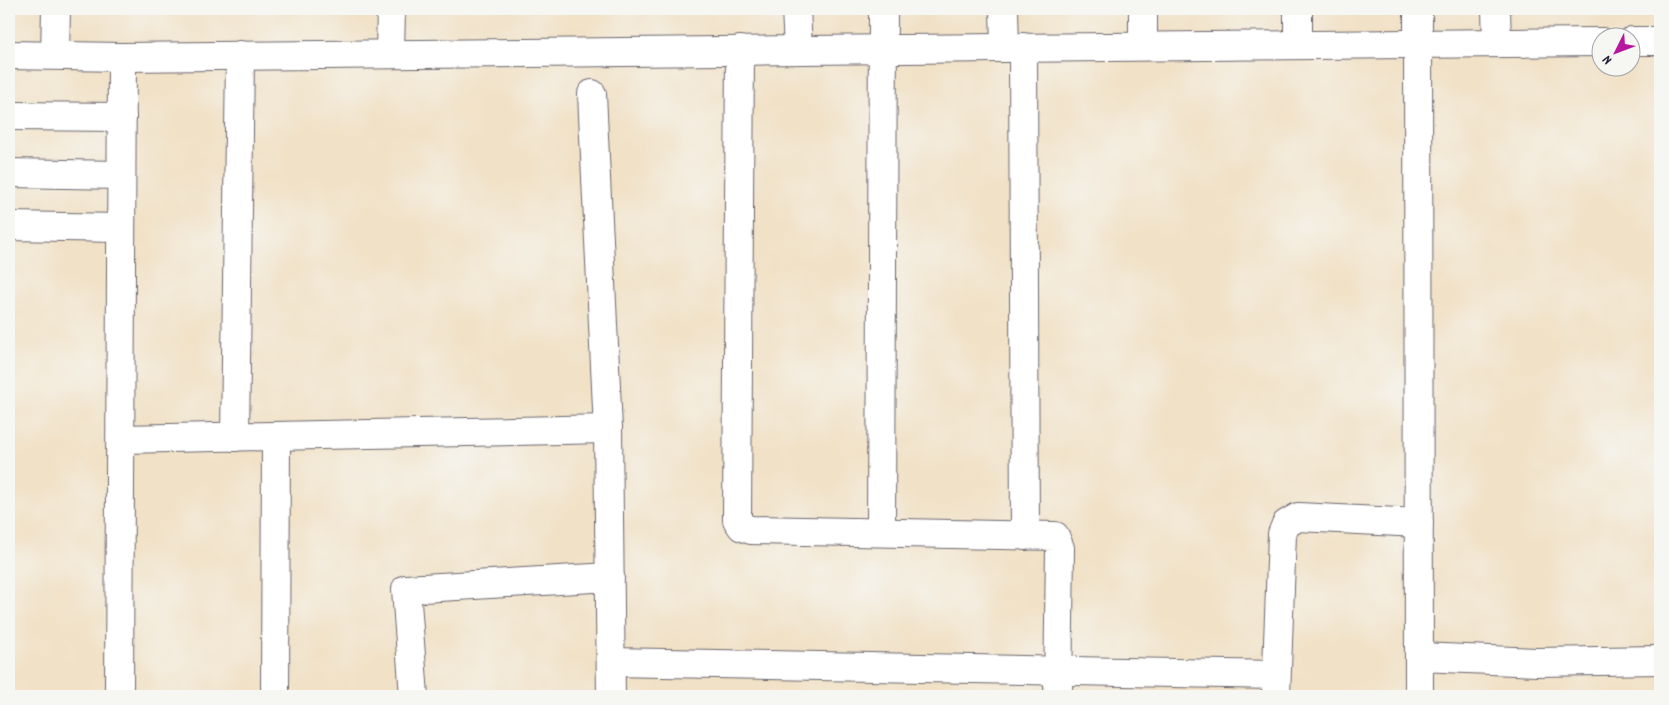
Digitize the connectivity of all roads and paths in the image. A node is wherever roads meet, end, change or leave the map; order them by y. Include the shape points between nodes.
1 (56, 9) edge
2 (390, 9) edge
3 (796, 9) edge
4 (883, 9) edge
5 (1004, 9) edge
6 (1143, 9) edge
7 (1298, 9) edge
8 (1418, 9) edge
9 (1496, 9) edge
10 (1660, 41) edge
11 (1592, 42) edge
12 (1642, 42) edge
13 (1418, 43) junction
14 (1497, 43) junction
15 (1298, 44) junction
16 (1143, 46) junction
17 (1014, 47) junction
18 (883, 48) junction
19 (798, 49) junction
20 (740, 50) junction
21 (390, 53) junction
22 (240, 54) junction
23 (9, 55) edge
24 (55, 55) junction
25 (122, 57) junction
26 (592, 94) dead end
27 (9, 116) edge
28 (122, 117) junction
29 (9, 173) edge
30 (120, 175) junction
31 (9, 226) edge
32 (120, 228) junction
33 (608, 429) junction
34 (276, 436) junction
35 (235, 437) junction
36 (122, 439) junction
37 (1419, 523) junction
38 (881, 532) junction
39 (1025, 536) junction
40 (610, 577) junction
41 (1420, 658) junction
42 (1660, 660) edge
43 (611, 662) junction
44 (1057, 684) edge
45 (1276, 686) edge
46 (119, 696) edge
47 (275, 696) edge
48 (414, 696) edge
49 (611, 696) edge
50 (1419, 696) edge

1 - 24 street
2 - 21 street
3 - 19 street
4 - 18 street
5 - 17 street
6 - 16 street
7 - 15 street
8 - 13 street
9 - 14 street
10 - 12 street
11 - 14 street
13 - 14 street
13 - 15 street
13 - 37 street
15 - 16 street
16 - 17 street
17 - 18 street
17 - 39 street
18 - 19 street
18 - 38 street
19 - 20 street
20 - 21 street
20 - 38 street via 737,520 751,530
21 - 22 street
22 - 25 street
22 - 35 street
23 - 24 street
24 - 25 street
25 - 28 street
26 - 33 street
27 - 28 street
28 - 30 street
29 - 30 street
30 - 32 street
31 - 32 street
32 - 36 street
33 - 34 street
33 - 40 street
34 - 35 street
34 - 47 street
35 - 36 street
36 - 46 street
37 - 41 street
37 - 45 street via 1298,517 1286,524 1282,534
38 - 39 street
39 - 44 street via 1055,536 1060,548
40 - 43 street
40 - 48 street via 406,589
41 - 42 street via 1537,662
41 - 50 street
43 - 44 street
43 - 49 street
44 - 45 street

